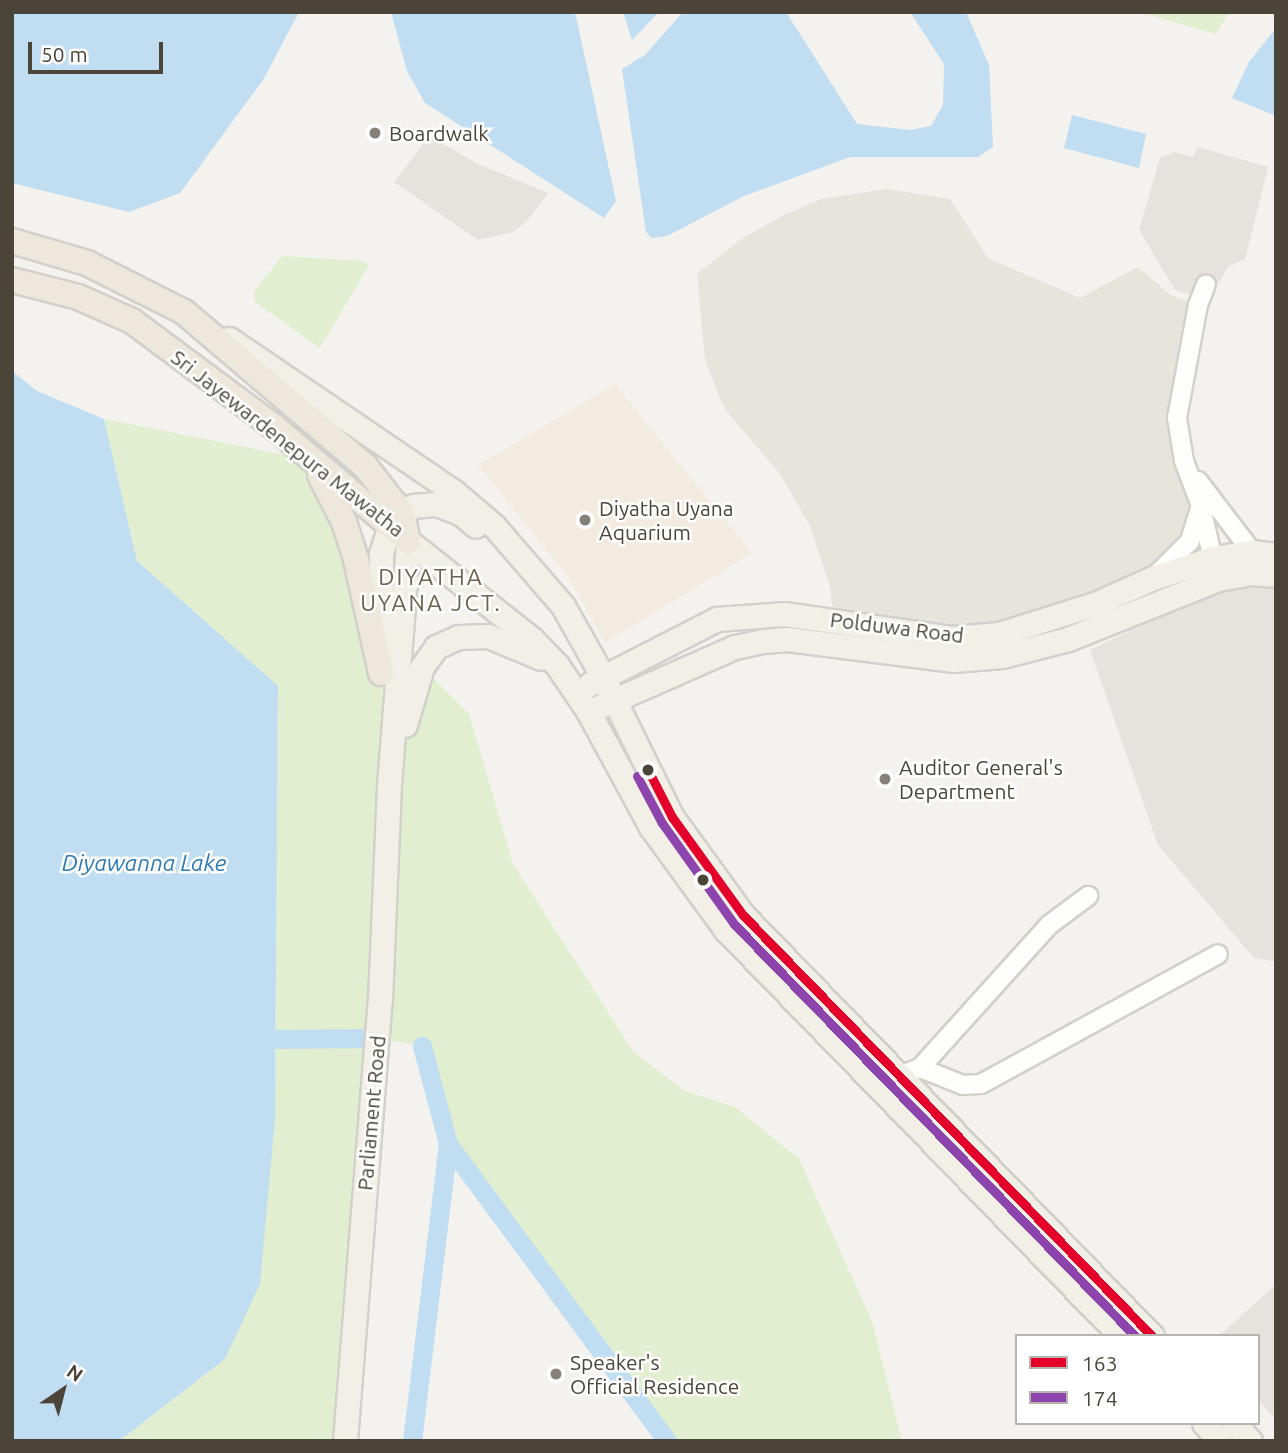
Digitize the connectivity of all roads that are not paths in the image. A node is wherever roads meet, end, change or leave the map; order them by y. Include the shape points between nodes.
1 (12, 241) edge
2 (12, 280) edge
3 (1206, 285) dead end
4 (184, 312) junction
5 (311, 460) junction
6 (1184, 461) junction
7 (1201, 506) junction
8 (400, 526) junction
9 (1252, 552) junction
10 (1276, 555) edge
11 (1215, 568) junction
12 (1276, 575) edge
13 (540, 578) junction
14 (1153, 578) junction
15 (1099, 614) junction
16 (557, 666) junction
17 (381, 673) junction
18 (603, 677) junction
19 (576, 691) junction
20 (614, 700) junction
21 (588, 711) junction
22 (389, 785) junction
23 (1088, 896) dead end
24 (1219, 954) dead end
25 (911, 1071) junction
26 (1119, 1334) edge
27 (1150, 1334) edge
28 (1207, 1425) edge
29 (1236, 1425) edge
30 (345, 1441) edge
31 (1220, 1441) edge
32 (1250, 1441) edge

1 - 4 highway, Sri Jayewardenepura Mawatha via 87,263
2 - 5 highway, Sri Jayewardenepura Mawatha via 78,297 132,321 273,426
3 - 6 street via 1198,305 1177,418
4 - 8 highway, Sri Jayewardenepura Mawatha via 365,466
4 - 13 main road via 453,491 494,526
5 - 8 highway, Sri Jayewardenepura Mawatha
5 - 17 highway via 344,522
6 - 7 street
6 - 9 street
7 - 11 street
7 - 14 street via 1190,541
8 - 13 main road via 413,506 437,504 462,514
8 - 16 main road via 532,639
8 - 17 main road, Parliament Road via 381,553
8 - 22 main road, Parliament Road
9 - 10 main road, Polduwa Road
9 - 11 main road, Polduwa Road
11 - 12 main road, Polduwa Road
11 - 14 main road, Polduwa Road
11 - 15 main road, Polduwa Road
13 - 18 main road via 563,606
14 - 15 main road, Polduwa Road
15 - 18 main road, Polduwa Road via 999,634 953,638 784,614 717,619
15 - 20 main road, Polduwa Road via 1068,639 1002,656 954,660 787,639 764,641 735,647
16 - 19 main road
16 - 22 main road via 488,636 458,637 436,648 416,683
17 - 22 main road, Parliament Road
18 - 19 main road, Polduwa Road
18 - 20 main road
19 - 21 main road
20 - 21 main road, Polduwa Road
20 - 25 main road via 672,817 743,915
21 - 26 main road via 651,827 726,930
22 - 30 main road, Parliament Road via 380,1000
23 - 25 street via 1049,925
24 - 25 street via 981,1084 963,1085
25 - 27 main road
28 - 31 main road
29 - 32 main road

